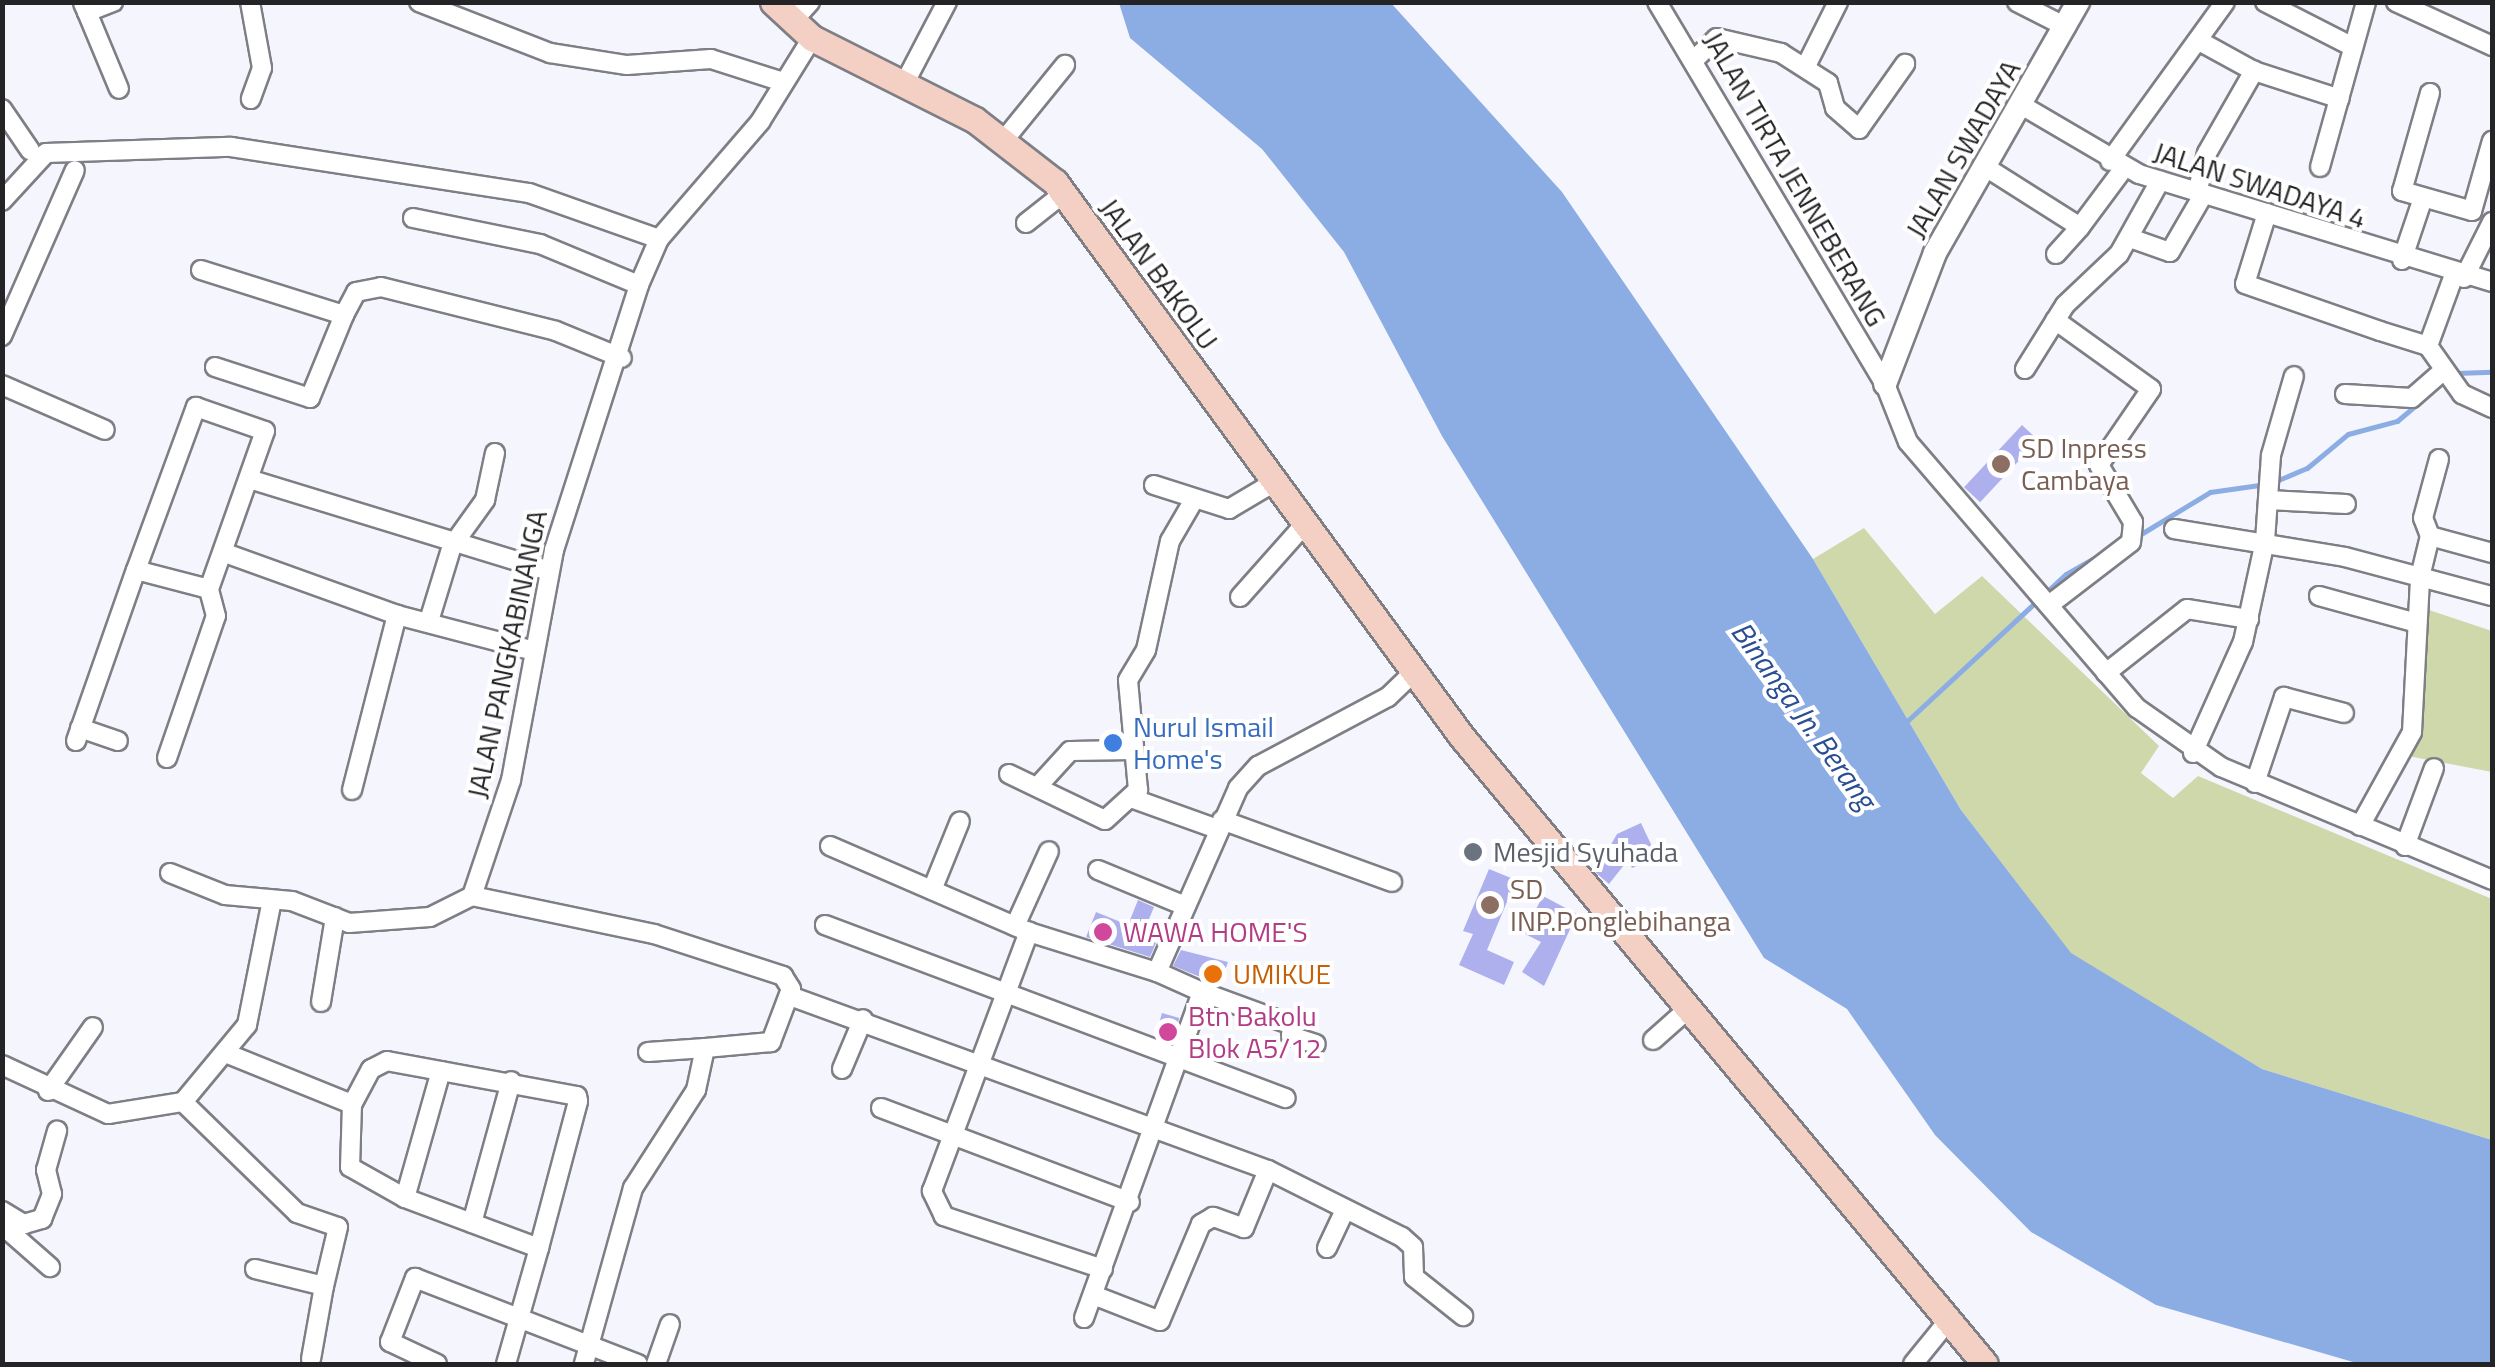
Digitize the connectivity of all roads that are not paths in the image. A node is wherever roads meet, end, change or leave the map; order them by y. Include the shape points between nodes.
1 (113, 2) edge
2 (250, 2) edge
3 (419, 2) edge
4 (773, 2) edge
5 (810, 2) edge
6 (947, 2) edge
7 (1657, 2) edge
8 (1838, 2) edge
9 (2017, 2) edge
10 (2078, 2) edge
11 (2225, 2) edge
12 (2264, 2) edge
13 (2366, 2) edge
14 (2396, 2) edge
15 (85, 7) edge
16 (2066, 26) junction
17 (802, 40) junction
18 (2201, 42) junction
19 (2492, 46) edge
20 (2354, 47) junction
21 (1695, 59) junction
22 (1905, 64) dead end
23 (1065, 65) dead end
24 (1806, 66) junction
25 (2254, 71) junction
26 (780, 81) junction
27 (903, 86) junction
28 (119, 89) dead end
29 (2430, 93) dead end
30 (252, 99) dead end
31 (2340, 99) junction
32 (2023, 106) junction
33 (2, 109) edge
34 (1004, 140) junction
35 (2492, 141) edge
36 (30, 150) dead end
37 (2117, 165) junction
38 (2320, 166) dead end
39 (1986, 168) junction
40 (75, 170) dead end
41 (2160, 181) junction
42 (2200, 194) junction
43 (1058, 198) junction
44 (2423, 198) junction
45 (2, 201) edge
46 (2267, 213) junction
47 (413, 218) dead end
48 (2492, 222) edge
49 (1026, 223) dead end
50 (2080, 227) junction
51 (2130, 238) junction
52 (659, 239) junction
53 (2056, 254) dead end
54 (2402, 260) junction
55 (202, 270) dead end
56 (2459, 277) junction
57 (2492, 282) edge
58 (639, 285) junction
59 (344, 315) junction
60 (2055, 320) junction
61 (2, 336) edge
62 (2428, 346) junction
63 (622, 358) junction
64 (216, 367) dead end
65 (2025, 369) dead end
66 (2444, 370) junction
67 (2294, 376) dead end
68 (1885, 384) junction
69 (2, 385) edge
70 (2344, 394) dead end
71 (2492, 408) edge
72 (105, 430) dead end
73 (495, 453) dead end
74 (2440, 460) dead end
75 (249, 479) junction
76 (1273, 484) junction
77 (1154, 485) dead end
78 (2268, 500) junction
79 (1192, 503) junction
80 (2346, 504) dead end
81 (1303, 526) junction
82 (2174, 529) dead end
83 (2430, 536) junction
84 (2264, 541) junction
85 (452, 546) junction
86 (225, 553) junction
87 (2492, 553) edge
88 (136, 570) junction
89 (548, 571) junction
90 (2420, 577) junction
91 (209, 589) junction
92 (2319, 596) dead end
93 (2492, 596) edge
94 (1240, 597) dead end
95 (2049, 605) junction
96 (397, 615) junction
97 (2249, 619) junction
98 (429, 622) junction
99 (2417, 623) junction
100 (534, 652) junction
101 (2106, 673) junction
102 (1413, 674) junction
103 (2344, 713) dead end
104 (118, 740) dead end
105 (1132, 750) junction
106 (2193, 753) junction
107 (167, 758) dead end
108 (2434, 768) dead end
109 (1009, 774) dead end
110 (2255, 783) junction
111 (1039, 785) junction
112 (352, 790) dead end
113 (1131, 798) junction
114 (960, 821) dead end
115 (1219, 824) junction
116 (2360, 826) junction
117 (830, 846) dead end
118 (2405, 846) junction
119 (1049, 851) dead end
120 (1098, 870) dead end
121 (170, 874) dead end
122 (2492, 880) edge
123 (1392, 882) dead end
124 (932, 890) junction
125 (472, 896) junction
126 (272, 900) junction
127 (1182, 906) junction
128 (335, 916) junction
129 (825, 925) dead end
130 (1022, 929) junction
131 (1157, 972) junction
132 (1202, 992) junction
133 (790, 996) junction
134 (1002, 997) junction
135 (320, 1002) dead end
136 (1684, 1013) junction
137 (862, 1019) junction
138 (93, 1028) dead end
139 (1653, 1040) dead end
140 (1316, 1044) dead end
141 (704, 1048) junction
142 (648, 1052) dead end
143 (228, 1054) junction
144 (1178, 1062) junction
145 (2, 1065) edge
146 (978, 1065) junction
147 (842, 1068) dead end
148 (441, 1070) junction
149 (511, 1082) junction
150 (48, 1091) junction
151 (1286, 1098) dead end
152 (183, 1102) junction
153 (352, 1104) junction
154 (881, 1108) dead end
155 (1159, 1124) junction
156 (56, 1131) dead end
157 (954, 1139) junction
158 (1268, 1170) junction
159 (405, 1198) junction
160 (1130, 1202) junction
161 (1345, 1210) junction
162 (2, 1211) edge
163 (472, 1223) junction
164 (2, 1225) edge
165 (539, 1248) junction
166 (1327, 1248) dead end
167 (50, 1267) dead end
168 (254, 1268) dead end
169 (1103, 1269) junction
170 (324, 1286) junction
171 (1094, 1295) junction
172 (1463, 1316) dead end
173 (520, 1317) junction
174 (1084, 1318) dead end
175 (670, 1324) dead end
176 (1940, 1328) junction
177 (589, 1343) junction
178 (311, 1359) dead end
179 (437, 1364) edge
180 (506, 1364) edge
181 (584, 1364) edge
182 (638, 1364) edge
183 (656, 1364) edge
184 (1913, 1364) edge
185 (1985, 1364) edge

1 - 15 street
2 - 30 street via 262,68
3 - 26 street via 550,54 627,65 711,59
4 - 17 main road, JALAN BAKOLU
5 - 17 street, JALAN PANGKABINANGA
6 - 27 street
7 - 21 street, JALAN TIRTA JENNEBERANG
8 - 24 street
9 - 16 street
10 - 16 street, JALAN SWADAYA
11 - 18 street
12 - 20 street
13 - 20 street
14 - 19 street
15 - 28 street
16 - 32 street, JALAN SWADAYA
17 - 26 street, JALAN PANGKABINANGA
17 - 27 main road, JALAN BAKOLU
18 - 25 street
18 - 37 street
20 - 31 street
21 - 24 street via 1717,38 1759,44
21 - 68 street, JALAN TIRTA JENNEBERANG
22 - 24 street via 1858,130
23 - 34 street
25 - 31 street
25 - 42 street via 2207,153
26 - 52 street, JALAN PANGKABINANGA via 760,122
27 - 34 main road, JALAN BAKOLU
29 - 44 street via 2401,188
31 - 38 street
32 - 37 street, JALAN SWADAYA 4
32 - 39 street, JALAN SWADAYA
33 - 36 street
34 - 43 main road, JALAN BAKOLU
35 - 44 street via 2472,211
37 - 41 street, JALAN SWADAYA 4
37 - 50 street
39 - 50 street
39 - 68 street, JALAN SWADAYA via 1935,253
40 - 61 street
41 - 42 street, JALAN SWADAYA 4
41 - 51 street
42 - 46 street, JALAN SWADAYA 4
42 - 51 street via 2170,252
43 - 49 street
43 - 76 main road, JALAN BAKOLU
44 - 54 street
45 - 52 street via 46,154 231,147 529,194
46 - 54 street, JALAN SWADAYA 4
46 - 62 street via 2245,284
47 - 58 street via 540,244
48 - 56 street
50 - 53 street
51 - 60 street
52 - 58 street, JALAN PANGKABINANGA
54 - 56 street, JALAN SWADAYA 4
55 - 59 street
56 - 57 street, JALAN SWADAYA 4
56 - 62 street
58 - 63 street, JALAN PANGKABINANGA
59 - 63 street via 356,292 381,287 556,331
59 - 64 street via 310,398
60 - 65 street
60 - 95 street via 2150,389 2100,465 2133,522 2131,542
62 - 66 street
63 - 89 street, JALAN PANGKABINANGA
66 - 70 street via 2412,398
66 - 71 street via 2462,394
67 - 78 street
68 - 95 street, JALAN TIRTA JENNEBERANG via 1888,404 1924,464
69 - 72 street
73 - 85 street via 484,500
74 - 83 street via 2422,518
75 - 85 street
75 - 86 street
75 - 88 street via 265,431 196,407
76 - 79 street via 1242,506
76 - 81 main road, JALAN BAKOLU
77 - 79 street
78 - 80 street
78 - 84 street
79 - 105 street via 1170,541 1146,650 1128,680
81 - 94 street
81 - 102 main road, JALAN BAKOLU
82 - 84 street
83 - 87 street
83 - 90 street
84 - 90 street
84 - 97 street
85 - 89 street
85 - 98 street
86 - 91 street
86 - 96 street
88 - 91 street
88 - 104 street via 78,734
89 - 100 street, JALAN PANGKABINANGA
90 - 93 street
90 - 99 street
91 - 107 street via 216,616
92 - 99 street
95 - 101 street, JALAN TIRTA JENNEBERANG
96 - 98 street
96 - 112 street
97 - 101 street via 2187,609
97 - 106 street
98 - 100 street
99 - 116 street via 2408,746
100 - 125 street, JALAN PANGKABINANGA via 511,780
101 - 106 street, JALAN TIRTA JENNEBERANG
102 - 115 street via 1388,697 1258,766
102 - 136 main road, JALAN BAKOLU
103 - 110 street via 2284,698
105 - 111 street via 1070,751
105 - 113 street via 1138,790
106 - 110 street, JALAN TIRTA JENNEBERANG
108 - 118 street
109 - 111 street
110 - 116 street, JALAN TIRTA JENNEBERANG
111 - 113 street via 1106,820
113 - 115 street
114 - 124 street
115 - 123 street
115 - 127 street
116 - 118 street, JALAN TIRTA JENNEBERANG
117 - 124 street
118 - 122 street, JALAN TIRTA JENNEBERANG
119 - 130 street
120 - 127 street
121 - 126 street via 225,895
124 - 130 street
125 - 128 street via 400,922
125 - 133 street via 667,938 782,976
126 - 128 street
126 - 143 street via 257,993
127 - 131 street
128 - 135 street
129 - 134 street
130 - 131 street
130 - 134 street
131 - 132 street
132 - 140 street via 1292,1025 1291,1036
132 - 144 street
133 - 137 street
133 - 141 street via 771,1042
134 - 144 street via 1048,1007
134 - 146 street
136 - 139 street
136 - 176 main road, JALAN BAKOLU
137 - 146 street
137 - 147 street
138 - 150 street
141 - 142 street
141 - 177 street via 696,1090 632,1188
143 - 152 street
143 - 153 street
144 - 151 street
144 - 155 street
145 - 150 street
146 - 155 street
146 - 157 street
148 - 149 street
148 - 153 street via 378,1064
148 - 159 street
149 - 163 street
149 - 165 street via 572,1093 578,1101
150 - 152 street via 120,1115
152 - 170 street via 297,1213 338,1228
153 - 159 street via 350,1167
154 - 157 street
155 - 158 street
155 - 160 street
156 - 162 street via 46,1170 52,1194 42,1219 24,1224
157 - 160 street
157 - 169 street via 932,1190 937,1210
158 - 161 street
158 - 171 street via 1244,1228 1213,1217 1201,1224 1160,1321
159 - 163 street
160 - 169 street
161 - 166 street
161 - 172 street via 1410,1243 1414,1277
163 - 165 street
164 - 167 street
165 - 173 street
168 - 170 street
169 - 171 street
170 - 178 street
171 - 174 street
173 - 177 street
173 - 179 street via 412,1279 390,1342
173 - 180 street
175 - 183 street
176 - 184 street
176 - 185 main road, JALAN BAKOLU
177 - 181 street
177 - 182 street

